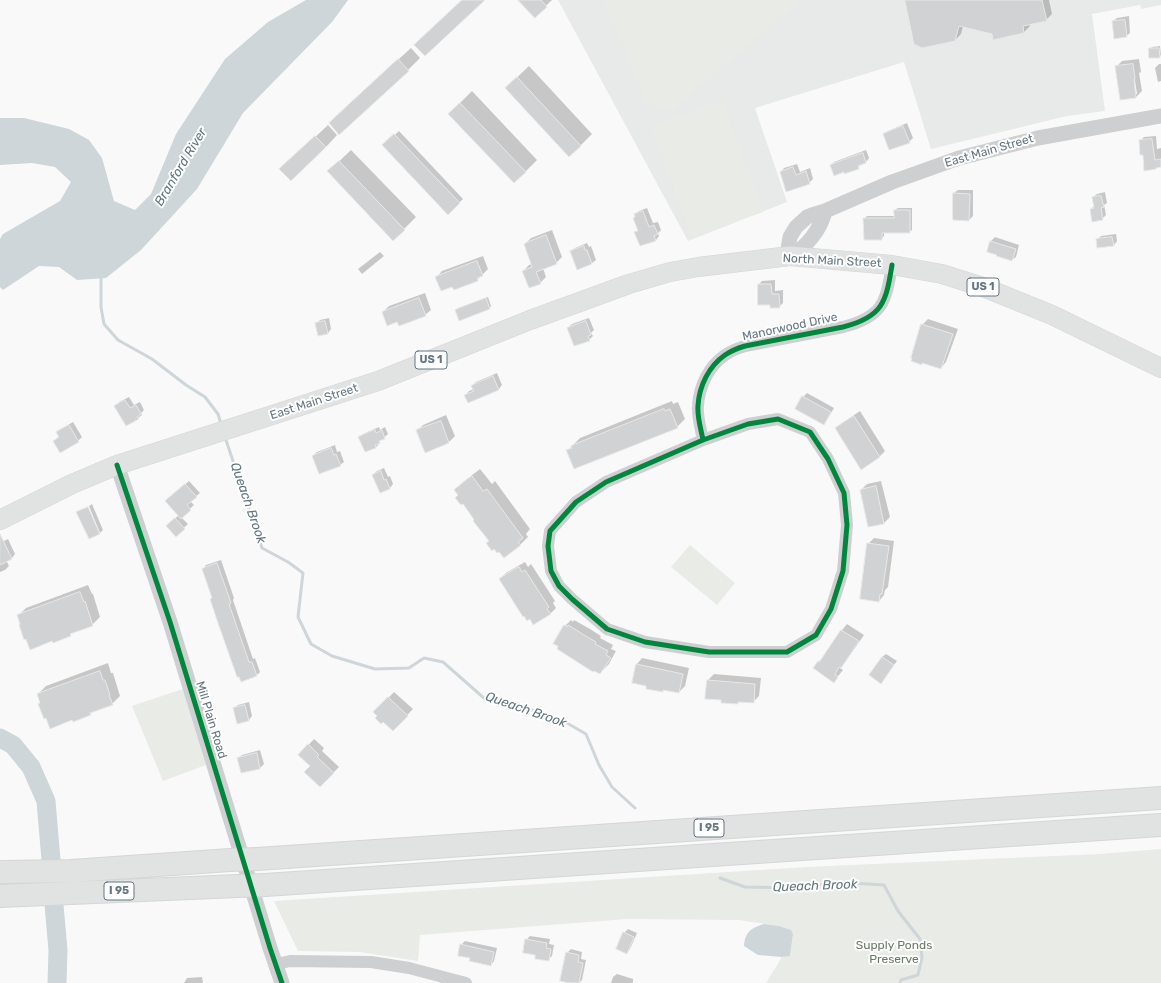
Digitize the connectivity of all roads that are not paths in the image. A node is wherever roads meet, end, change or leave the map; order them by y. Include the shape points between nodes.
1 (1161, 116) edge
2 (790, 256) junction
3 (892, 265) junction
4 (629, 284) joint
5 (1161, 368) edge
6 (703, 440) junction
7 (117, 465) junction
8 (0, 520) edge
9 (1161, 798) edge
10 (1161, 825) edge
11 (0, 872) edge
12 (0, 896) edge
13 (276, 964) junction
14 (282, 983) edge
15 (466, 983) edge

1 - 2 street, East Main Street via 1038,138 959,158 892,182 825,211 820,225 804,247
2 - 3 main road, North Main Street / US 1
2 - 4 main road, North Main Street / US 1 via 698,267
3 - 5 main road, North Main Street / US 1 via 942,274 983,287 1052,315
3 - 6 street, Manorwood Drive via 884,301 879,309 864,320 843,327 745,346 724,355 710,371 702,386 698,406
4 - 7 main road, East Main Street / US 1 via 530,320 378,381
6 - 6 street via 606,482 576,502 550,531 548,546 551,571 559,586 607,629 645,642 709,652 787,652 816,635 831,609 843,571 847,525 844,493 828,459 810,432 778,419 748,424
7 - 8 main road, East Main Street / US 1
7 - 13 street, Mill Plain Road via 170,622
9 - 11 highway, I 95, bridge via 257,859
10 - 12 highway, I 95, bridge via 265,885
13 - 14 street, Mill Plain Road
13 - 15 street via 290,961 371,962 409,968

